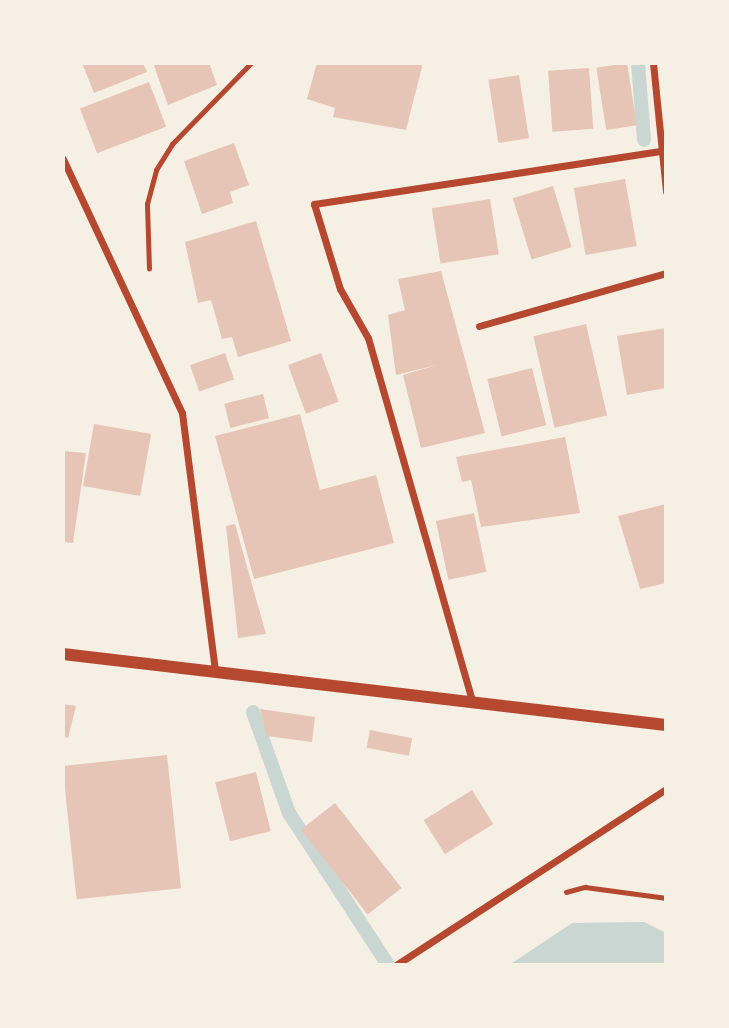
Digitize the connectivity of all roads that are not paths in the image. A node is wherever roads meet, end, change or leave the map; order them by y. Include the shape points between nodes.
1 (653, 63) edge
2 (662, 151) junction
3 (63, 159) edge
4 (666, 191) edge
5 (666, 273) edge
6 (478, 326) dead end
7 (63, 654) edge
8 (215, 672) junction
9 (473, 705) junction
10 (666, 725) edge
11 (666, 789) edge
12 (396, 965) edge

1 - 2 street
2 - 4 street
2 - 9 street via 314,204 340,289 368,338
3 - 8 street via 181,413
5 - 6 street
7 - 8 street
8 - 9 street
9 - 10 street
11 - 12 street

